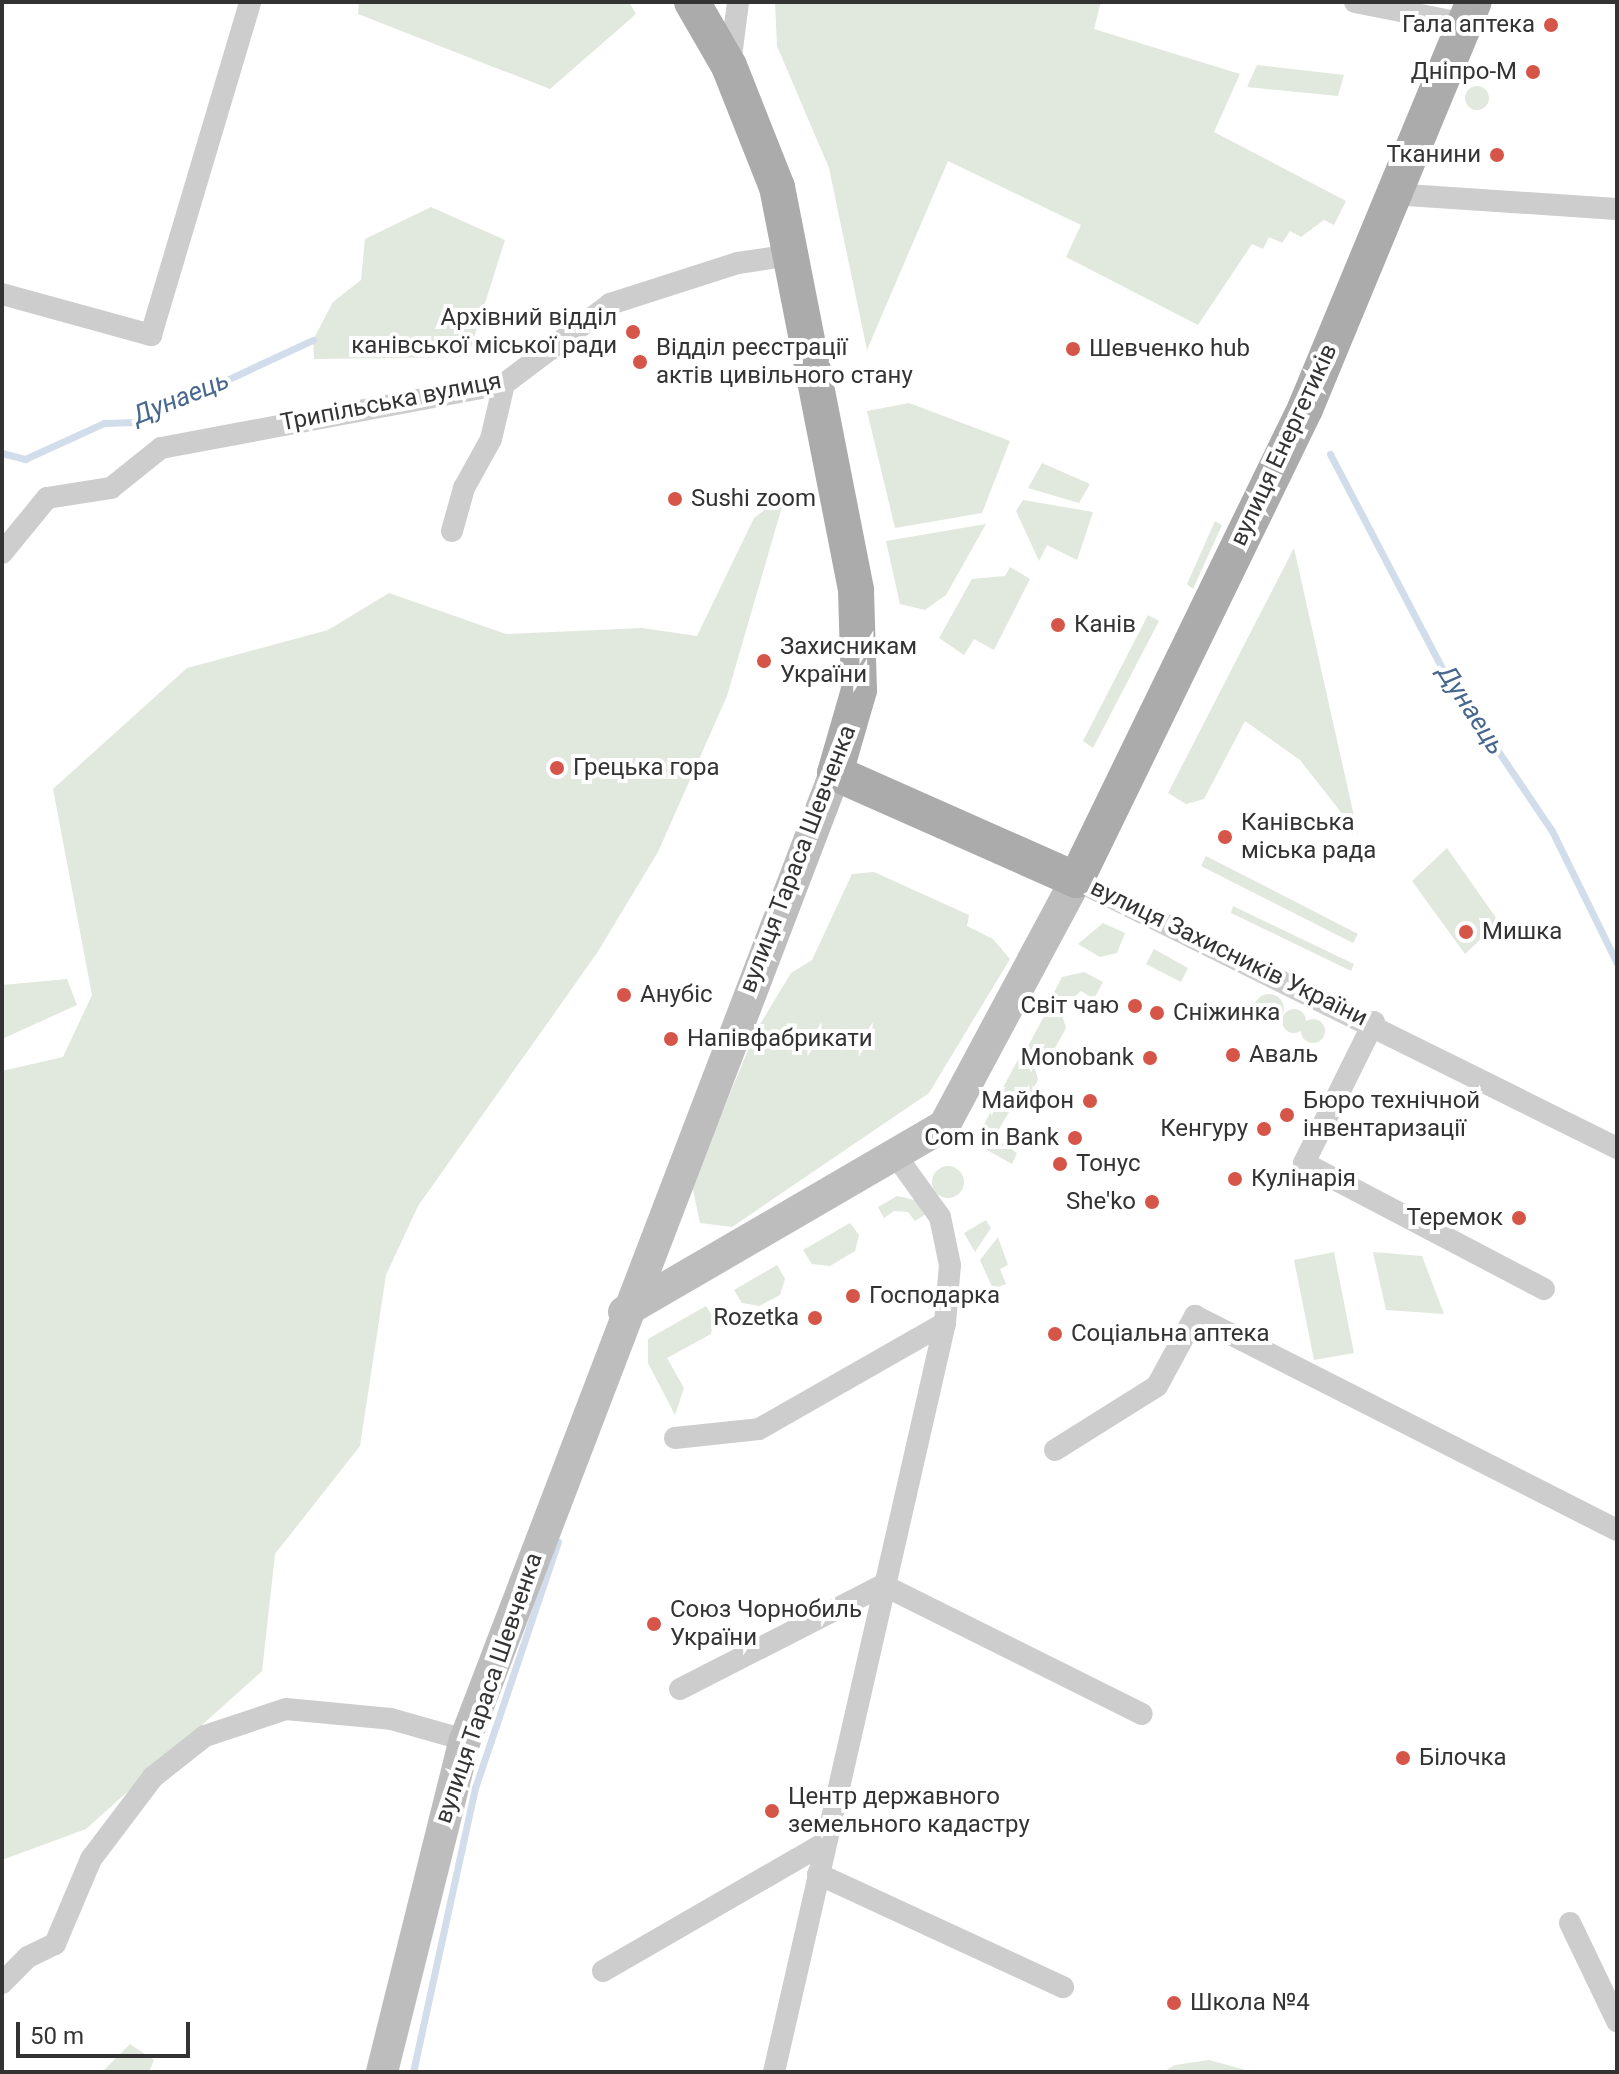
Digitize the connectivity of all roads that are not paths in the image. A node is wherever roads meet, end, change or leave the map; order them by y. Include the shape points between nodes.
1 (250, 2) edge
2 (692, 2) edge
3 (738, 2) edge
4 (1355, 2) edge
5 (1470, 13) edge
6 (729, 66) junction
7 (1392, 194) junction
8 (1617, 209) edge
9 (791, 255) junction
10 (2, 294) edge
11 (504, 384) junction
12 (452, 531) dead end
13 (2, 553) edge
14 (835, 773) junction
15 (1076, 880) junction
16 (1374, 1022) junction
17 (1617, 1148) edge
18 (896, 1156) junction
19 (1544, 1289) dead end
20 (624, 1312) junction
21 (945, 1323) junction
22 (675, 1438) dead end
23 (1055, 1450) dead end
24 (1617, 1530) edge
25 (883, 1585) junction
26 (680, 1689) dead end
27 (1142, 1714) dead end
28 (465, 1740) junction
29 (825, 1843) junction
30 (818, 1874) junction
31 (1570, 1923) dead end
32 (603, 1971) dead end
33 (2, 1983) edge
34 (1063, 1987) dead end
35 (1617, 2021) edge
36 (382, 2072) edge
37 (774, 2072) edge

1 - 10 street via 151,335
2 - 6 main road, вулиця Тараса Шевченка
3 - 6 street, вулиця Тараса Шевченка
4 - 5 street
5 - 7 main road, вулиця Енергетиків
6 - 9 main road, вулиця Тараса Шевченка via 777,187
7 - 8 street
7 - 15 main road, вулиця Енергетиків via 1305,409
9 - 11 street, Трипільська вулиця via 738,263 610,304
9 - 14 main road, вулиця Тараса Шевченка via 856,590 859,690
11 - 12 street via 491,439 464,488
11 - 13 street, Трипільська вулиця via 161,448 111,488 47,498
14 - 15 main road, вулиця Захисників України
14 - 20 street, вулиця Тараса Шевченка
15 - 16 street, вулиця Захисників України
15 - 18 street via 944,1126
16 - 17 street, вулиця Захисників України
16 - 19 street via 1304,1163
18 - 20 street
18 - 21 street via 940,1217 950,1265
20 - 28 street, вулиця Тараса Шевченка
21 - 22 street via 759,1429
21 - 25 street
23 - 24 street via 1157,1386 1195,1316
25 - 26 street
25 - 27 street
25 - 29 street
28 - 33 street via 391,1719 286,1709 205,1736 153,1777 91,1859 55,1944
28 - 36 street, вулиця Тараса Шевченка
29 - 30 street
29 - 32 street
30 - 34 street
30 - 37 street
31 - 35 street

